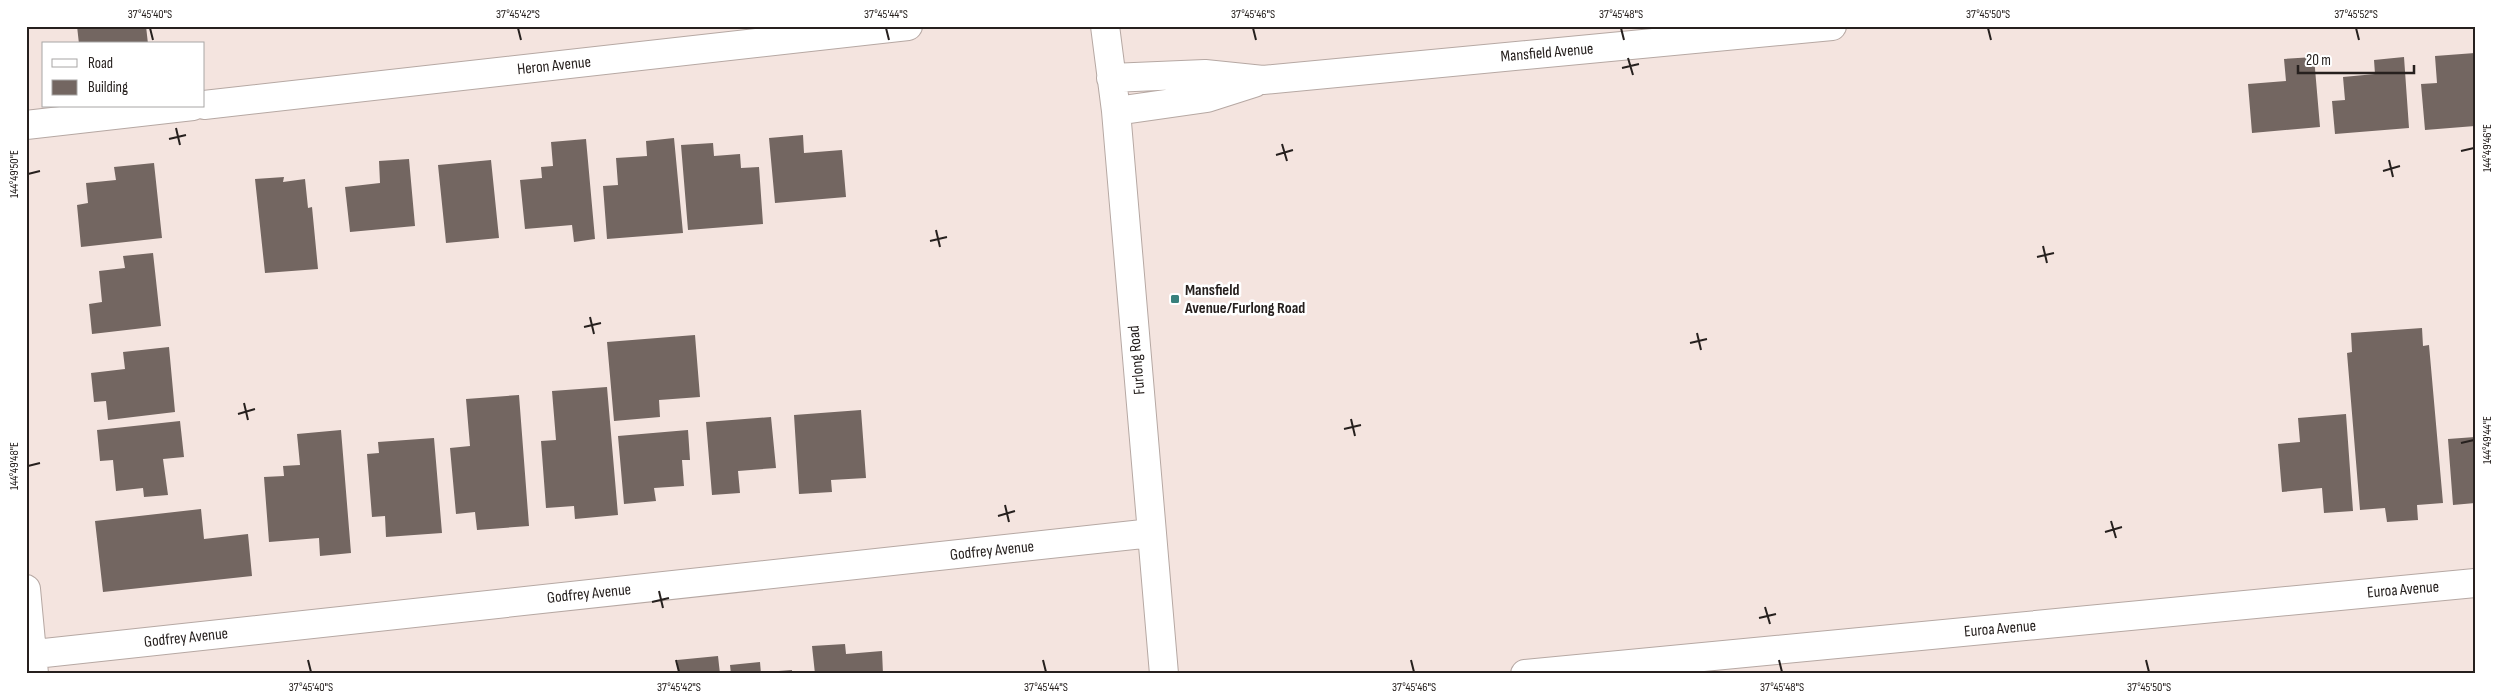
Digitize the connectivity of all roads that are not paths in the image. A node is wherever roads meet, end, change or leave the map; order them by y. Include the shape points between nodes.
1 (906, 26) edge
2 (1832, 26) edge
3 (1101, 33) edge
4 (1111, 78) junction
5 (1262, 80) junction
6 (205, 105) edge
7 (175, 108) edge
8 (1116, 110) junction
9 (26, 125) edge
10 (1152, 533) junction
11 (2475, 583) edge
12 (26, 589) edge
13 (31, 661) edge
14 (1164, 674) edge
15 (1526, 674) edge

1 - 6 street, Heron Avenue
2 - 5 street, Mansfield Avenue
3 - 4 street, Furlong Road
4 - 5 street, Mansfield Avenue via 1205,74
4 - 8 street, Furlong Road
5 - 8 street, Mansfield Avenue via 1208,98
7 - 9 street
8 - 10 street, Furlong Road
10 - 13 street, Godfrey Avenue
10 - 14 street, Furlong Road
11 - 15 street, Euroa Avenue
12 - 13 street

